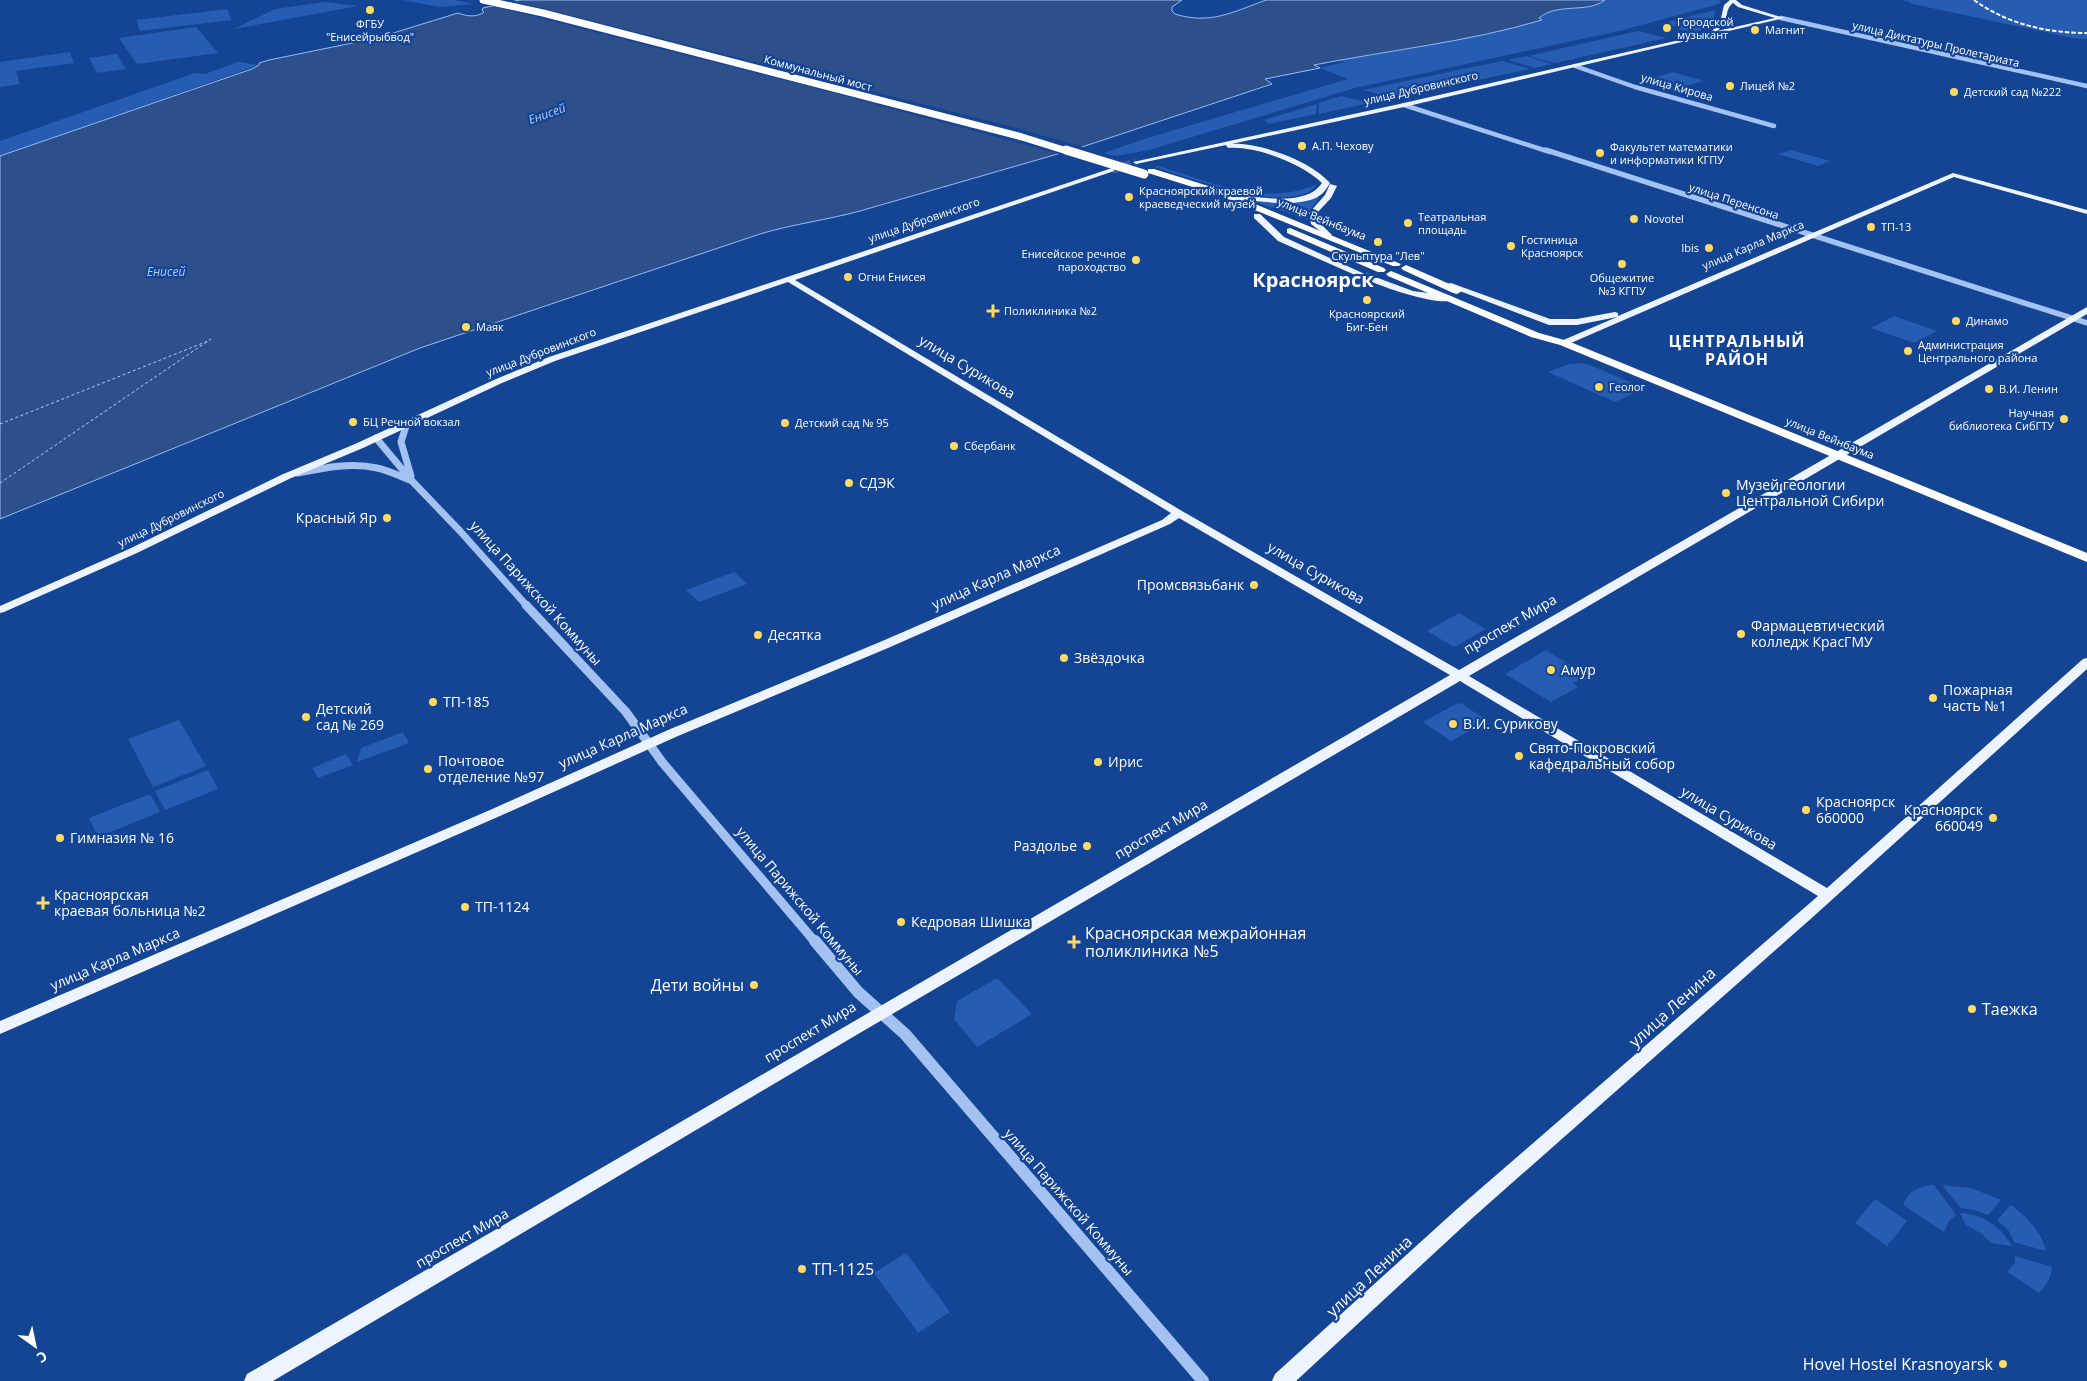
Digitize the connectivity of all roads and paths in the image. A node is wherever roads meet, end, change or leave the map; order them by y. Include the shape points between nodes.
1 (483, 0) edge
2 (494, 0) edge
3 (1733, 0) edge
4 (1781, 18) junction
5 (1710, 33) junction
6 (1575, 66) junction
7 (2087, 86) edge
8 (1404, 105) junction
9 (1774, 126) dead end
10 (1244, 138) junction
11 (1172, 153) junction
12 (1136, 162) tunnel mouth
13 (1112, 170) tunnel mouth
14 (1148, 173) junction
15 (1218, 192) junction
16 (2087, 212) edge
17 (1257, 216) junction
18 (1328, 235) junction
19 (1812, 236) junction
20 (1396, 264) dead end
21 (1406, 268) dead end
22 (1365, 276) tunnel mouth
23 (788, 279) junction
24 (1375, 280) tunnel mouth
25 (1432, 280) junction
26 (1450, 298) junction
27 (2087, 310) edge
28 (1638, 311) junction
29 (2073, 319) junction
30 (2087, 323) edge
31 (1564, 343) junction
32 (407, 423) junction
33 (376, 438) junction
34 (1837, 456) junction
35 (291, 474) junction
36 (412, 481) junction
37 (1178, 513) junction
38 (2087, 558) edge
39 (0, 610) edge
40 (2087, 662) edge
41 (1460, 675) junction
42 (648, 744) junction
43 (1828, 895) junction
44 (880, 1013) junction
45 (0, 1028) edge
46 (254, 1381) edge
47 (1203, 1381) edge
48 (1282, 1381) edge

1 - 14 highway, Коммунальный мост, bridge via 1022,137
2 - 14 highway, Коммунальный мост, bridge via 1009,130
3 - 4 main road via 1740,6
3 - 5 main road via 1727,5 1723,24
4 - 5 main road, улица Дубровинского
4 - 7 street, улица Диктатуры Пролетариата
5 - 6 main road, улица Дубровинского
6 - 8 main road, улица Дубровинского
6 - 9 street, улица Кирова
8 - 10 main road, улица Дубровинского
8 - 19 street, улица Перенсона
10 - 11 main road, улица Дубровинского
10 - 18 main road via 1330,177 1333,187 1313,213 1314,222
11 - 12 main road, улица Дубровинского
11 - 15 main road via 1250,147 1317,175 1326,183 1319,193 1285,200
13 - 23 main road, улица Дубровинского
14 - 15 highway, улица Вейнбаума
14 - 17 highway, улица Вейнбаума
15 - 18 highway, улица Вейнбаума
16 - 19 main road, улица Карла Маркса via 1953,175
17 - 22 main road via 1281,239
17 - 26 highway, улица Вейнбаума
18 - 20 highway, улица Вейнбаума
19 - 28 main road, улица Карла Маркса
19 - 29 street, улица Перенсона
21 - 25 highway, улица Вейнбаума
23 - 32 main road, улица Дубровинского via 552,359
23 - 37 main road, улица Сурикова
24 - 26 main road via 1397,290
25 - 28 main road via 1548,322 1577,322
25 - 31 highway, улица Вейнбаума via 1543,330
26 - 31 highway, улица Вейнбаума via 1535,335
27 - 29 main road, проспект Мира
28 - 31 main road, улица Карла Маркса
29 - 30 street, улица Перенсона
29 - 34 main road, проспект Мира
31 - 34 highway, улица Вейнбаума
32 - 33 main road, улица Дубровинского
32 - 36 street via 401,442
33 - 35 main road, улица Дубровинского
33 - 36 street, улица Парижской Коммуны
34 - 38 highway, улица Вейнбаума
34 - 41 main road, проспект Мира
35 - 36 street via 355,466 374,468
35 - 39 main road, улица Дубровинского via 133,551
36 - 42 street, улица Парижской Коммуны via 626,712
37 - 41 main road, улица Сурикова
37 - 42 main road, улица Карла Маркса via 1166,522 1034,580
40 - 43 main road, улица Ленина
41 - 43 main road, улица Сурикова
41 - 44 main road, проспект Мира
42 - 44 street, улица Парижской Коммуны via 858,992
42 - 45 main road, улица Карла Маркса
43 - 48 main road, улица Ленина via 1464,1215
44 - 46 main road, проспект Мира
44 - 47 street, улица Парижской Коммуны via 905,1034

